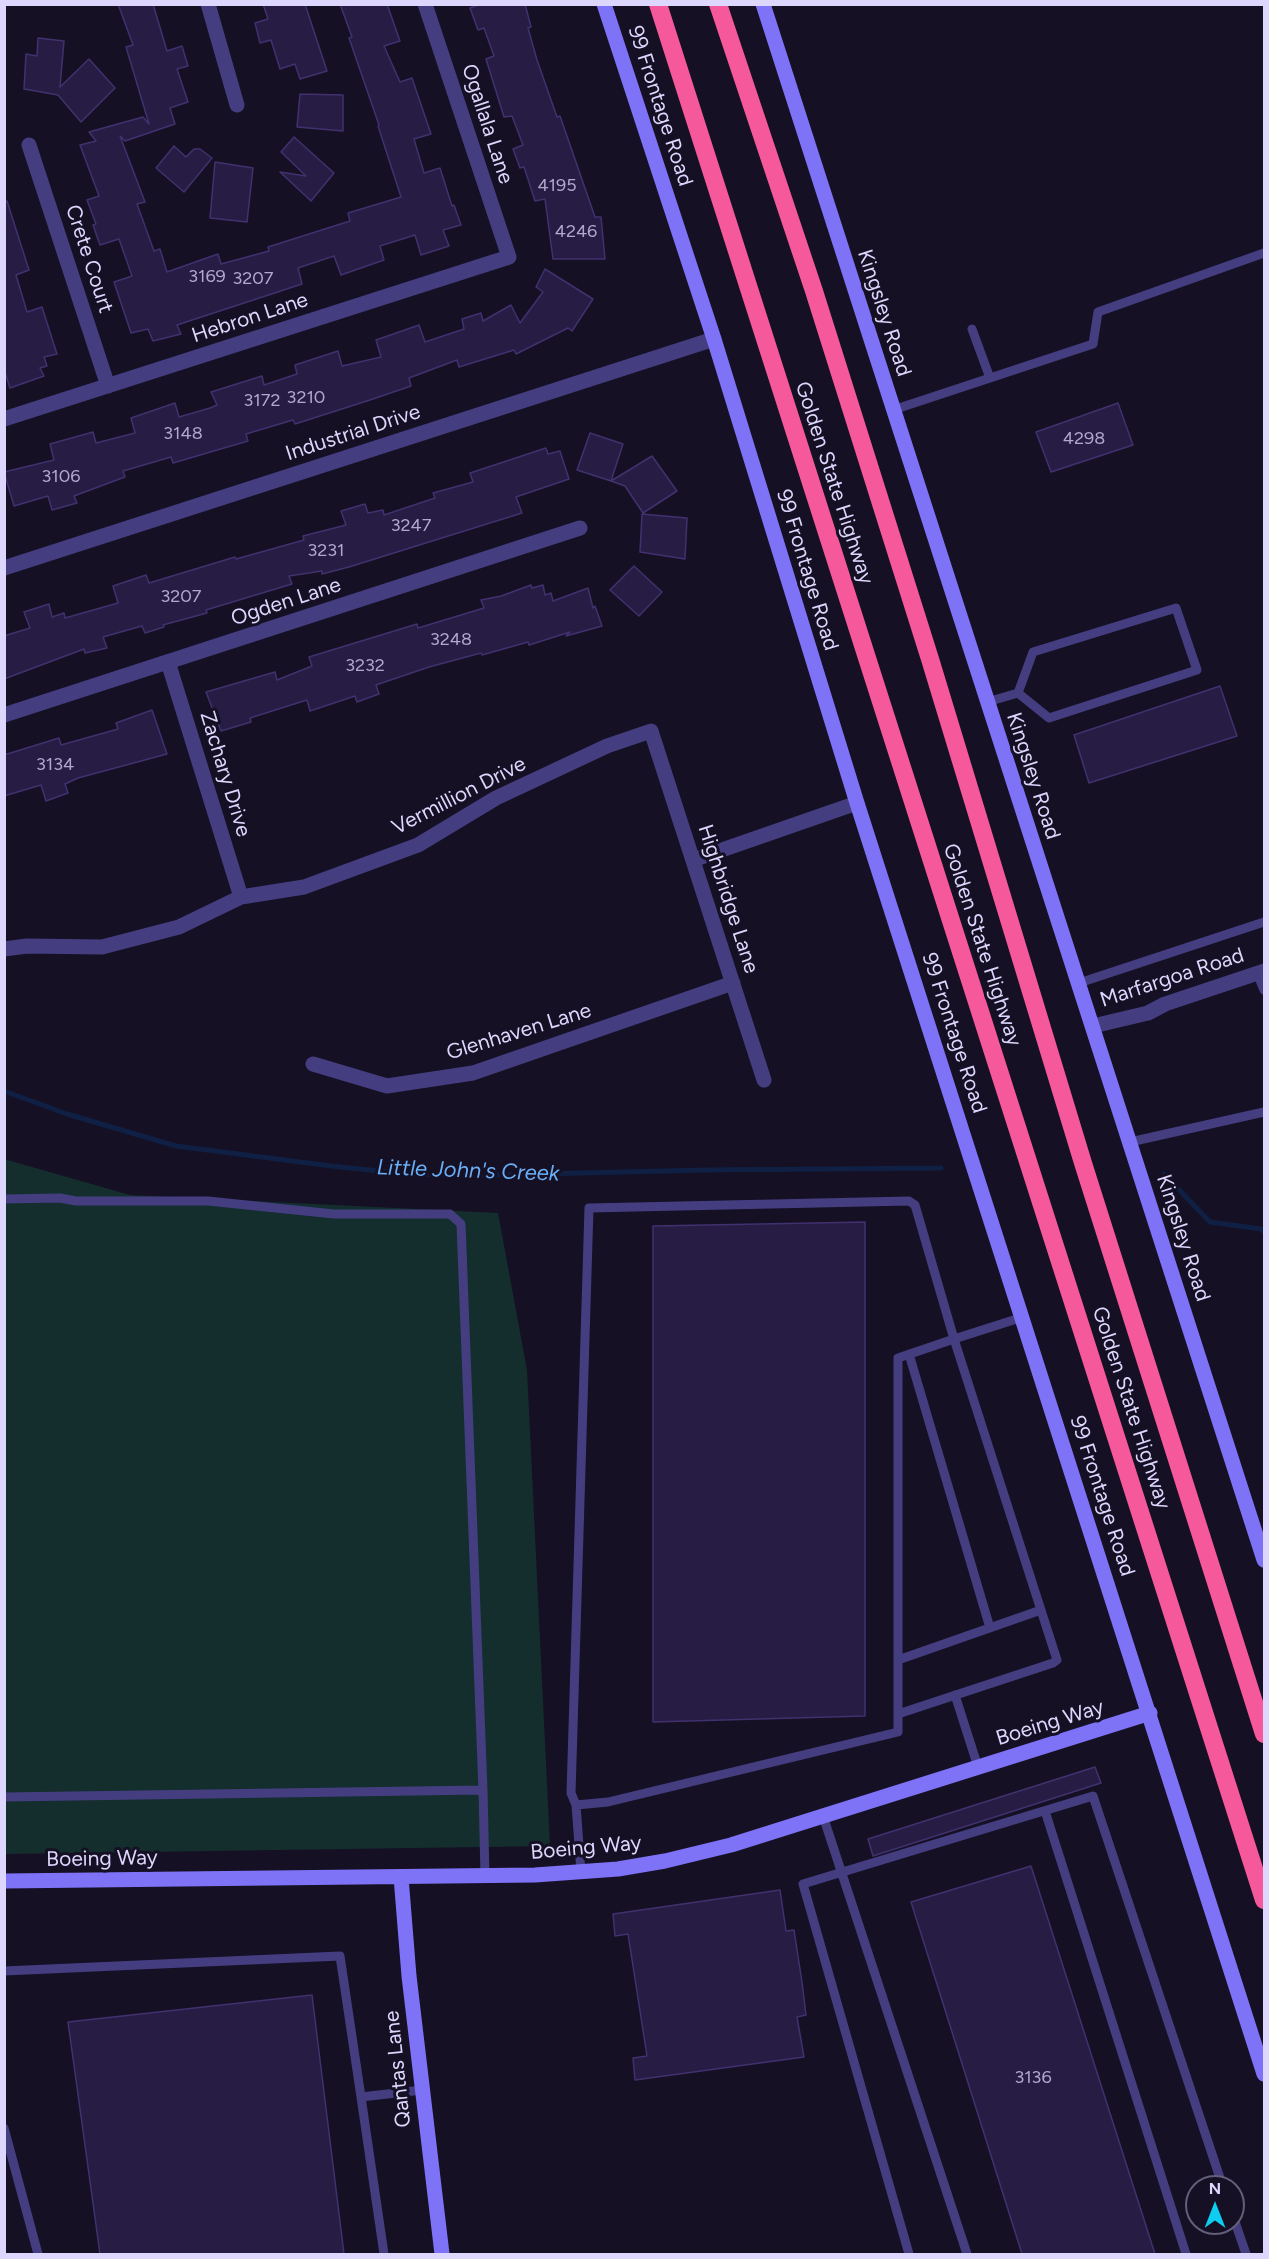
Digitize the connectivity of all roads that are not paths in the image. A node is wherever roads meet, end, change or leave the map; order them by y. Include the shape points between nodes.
1 (208, 4) edge
2 (424, 4) edge
3 (604, 4) edge
4 (658, 4) edge
5 (718, 4) edge
6 (763, 4) edge
7 (237, 105) dead end
8 (29, 145) dead end
9 (1264, 253) edge
10 (509, 257) joint
11 (972, 329) dead end
12 (714, 339) junction
13 (990, 378) junction
14 (108, 386) junction
15 (893, 410) junction
16 (4, 419) edge
17 (580, 528) dead end
18 (4, 568) edge
19 (168, 662) junction
20 (1018, 693) junction
21 (987, 702) junction
22 (4, 715) edge
23 (651, 731) joint
24 (857, 803) junction
25 (693, 860) junction
26 (241, 897) junction
27 (1264, 922) edge
28 (4, 949) edge
29 (1261, 972) edge
30 (733, 983) junction
31 (1079, 983) junction
32 (1264, 990) edge
33 (1092, 1026) junction
34 (313, 1064) dead end
35 (764, 1080) dead end
36 (1264, 1112) edge
37 (1130, 1142) junction
38 (4, 1199) edge
39 (1023, 1317) junction
40 (954, 1339) junction
41 (909, 1354) junction
42 (1264, 1560) edge
43 (1041, 1610) junction
44 (990, 1628) junction
45 (898, 1660) junction
46 (955, 1695) junction
47 (1150, 1713) junction
48 (898, 1714) junction
49 (1264, 1734) edge
50 (978, 1767) junction
51 (483, 1790) junction
52 (4, 1797) edge
53 (576, 1805) junction
54 (1045, 1810) junction
55 (823, 1816) junction
56 (581, 1872) junction
57 (840, 1873) junction
58 (485, 1876) junction
59 (401, 1877) junction
60 (4, 1881) edge
61 (1264, 1900) edge
62 (4, 1971) edge
63 (1264, 2073) edge
64 (422, 2090) junction
65 (361, 2097) junction
66 (4, 2128) edge
67 (1219, 2175) edge
68 (1240, 2235) edge
69 (38, 2254) edge
70 (384, 2254) edge
71 (442, 2254) edge
72 (909, 2254) edge
73 (967, 2254) edge
74 (1186, 2254) edge
75 (1246, 2254) edge

1 - 7 street
2 - 10 street, Ogallala Lane
3 - 12 street, 99 Frontage Road
4 - 61 highway, Golden State Highway
5 - 49 highway, Golden State Highway via 814,291 1083,1164
6 - 15 street, Kingsley Road
8 - 14 street, Crete Court
9 - 13 lane via 1098,312 1093,344
10 - 14 street, Hebron Lane
11 - 13 lane
12 - 18 street, Industrial Drive
12 - 24 street, 99 Frontage Road
13 - 15 lane
14 - 16 street, Hebron Lane
15 - 21 street, Kingsley Road
17 - 19 street, Ogden Lane
19 - 22 street, Ogden Lane
19 - 26 street, Zachary Drive
20 - 20 lane via 1049,718 1197,670 1176,608 1033,652
20 - 21 lane
21 - 31 street, Kingsley Road
23 - 25 street, Highbridge Lane
23 - 26 street, Vermillion Drive via 607,746 496,798 418,844 304,887
24 - 25 street
24 - 39 street, 99 Frontage Road
25 - 30 street, Highbridge Lane
26 - 28 street, Vermillion Drive via 179,927 102,947
27 - 31 lane
29 - 32 lane
29 - 33 street, Marfargoa Road via 1148,1013
30 - 34 street, Glenhaven Lane via 473,1073 387,1086
30 - 35 street, Highbridge Lane
31 - 33 street, Kingsley Road
33 - 37 street, Kingsley Road
36 - 37 lane
37 - 42 street, Kingsley Road
38 - 51 lane via 208,1201 334,1214 450,1214 461,1224
39 - 40 lane
39 - 47 street, 99 Frontage Road
40 - 41 lane
40 - 43 lane
40 - 53 lane via 915,1205 909,1201 589,1208 570,1793
41 - 44 lane
41 - 45 lane via 898,1358
43 - 44 lane
43 - 46 lane via 1057,1660
44 - 45 lane
45 - 48 lane
46 - 48 lane
46 - 50 lane
47 - 50 street, Boeing Way
47 - 63 street, 99 Frontage Road
48 - 53 lane via 898,1732 608,1802
50 - 55 street, Boeing Way
51 - 52 lane
51 - 58 lane
53 - 56 lane
54 - 57 lane
54 - 67 lane via 1093,1796
54 - 74 lane
55 - 56 street, Boeing Way via 665,1861
55 - 57 lane
56 - 58 street, Boeing Way
57 - 72 lane via 803,1884
57 - 73 lane
58 - 59 street, Boeing Way
59 - 60 street, Boeing Way
59 - 64 street, Qantas Lane
62 - 65 lane via 340,1956
64 - 65 lane
64 - 71 street, Qantas Lane
65 - 70 lane
66 - 69 lane
68 - 75 lane

